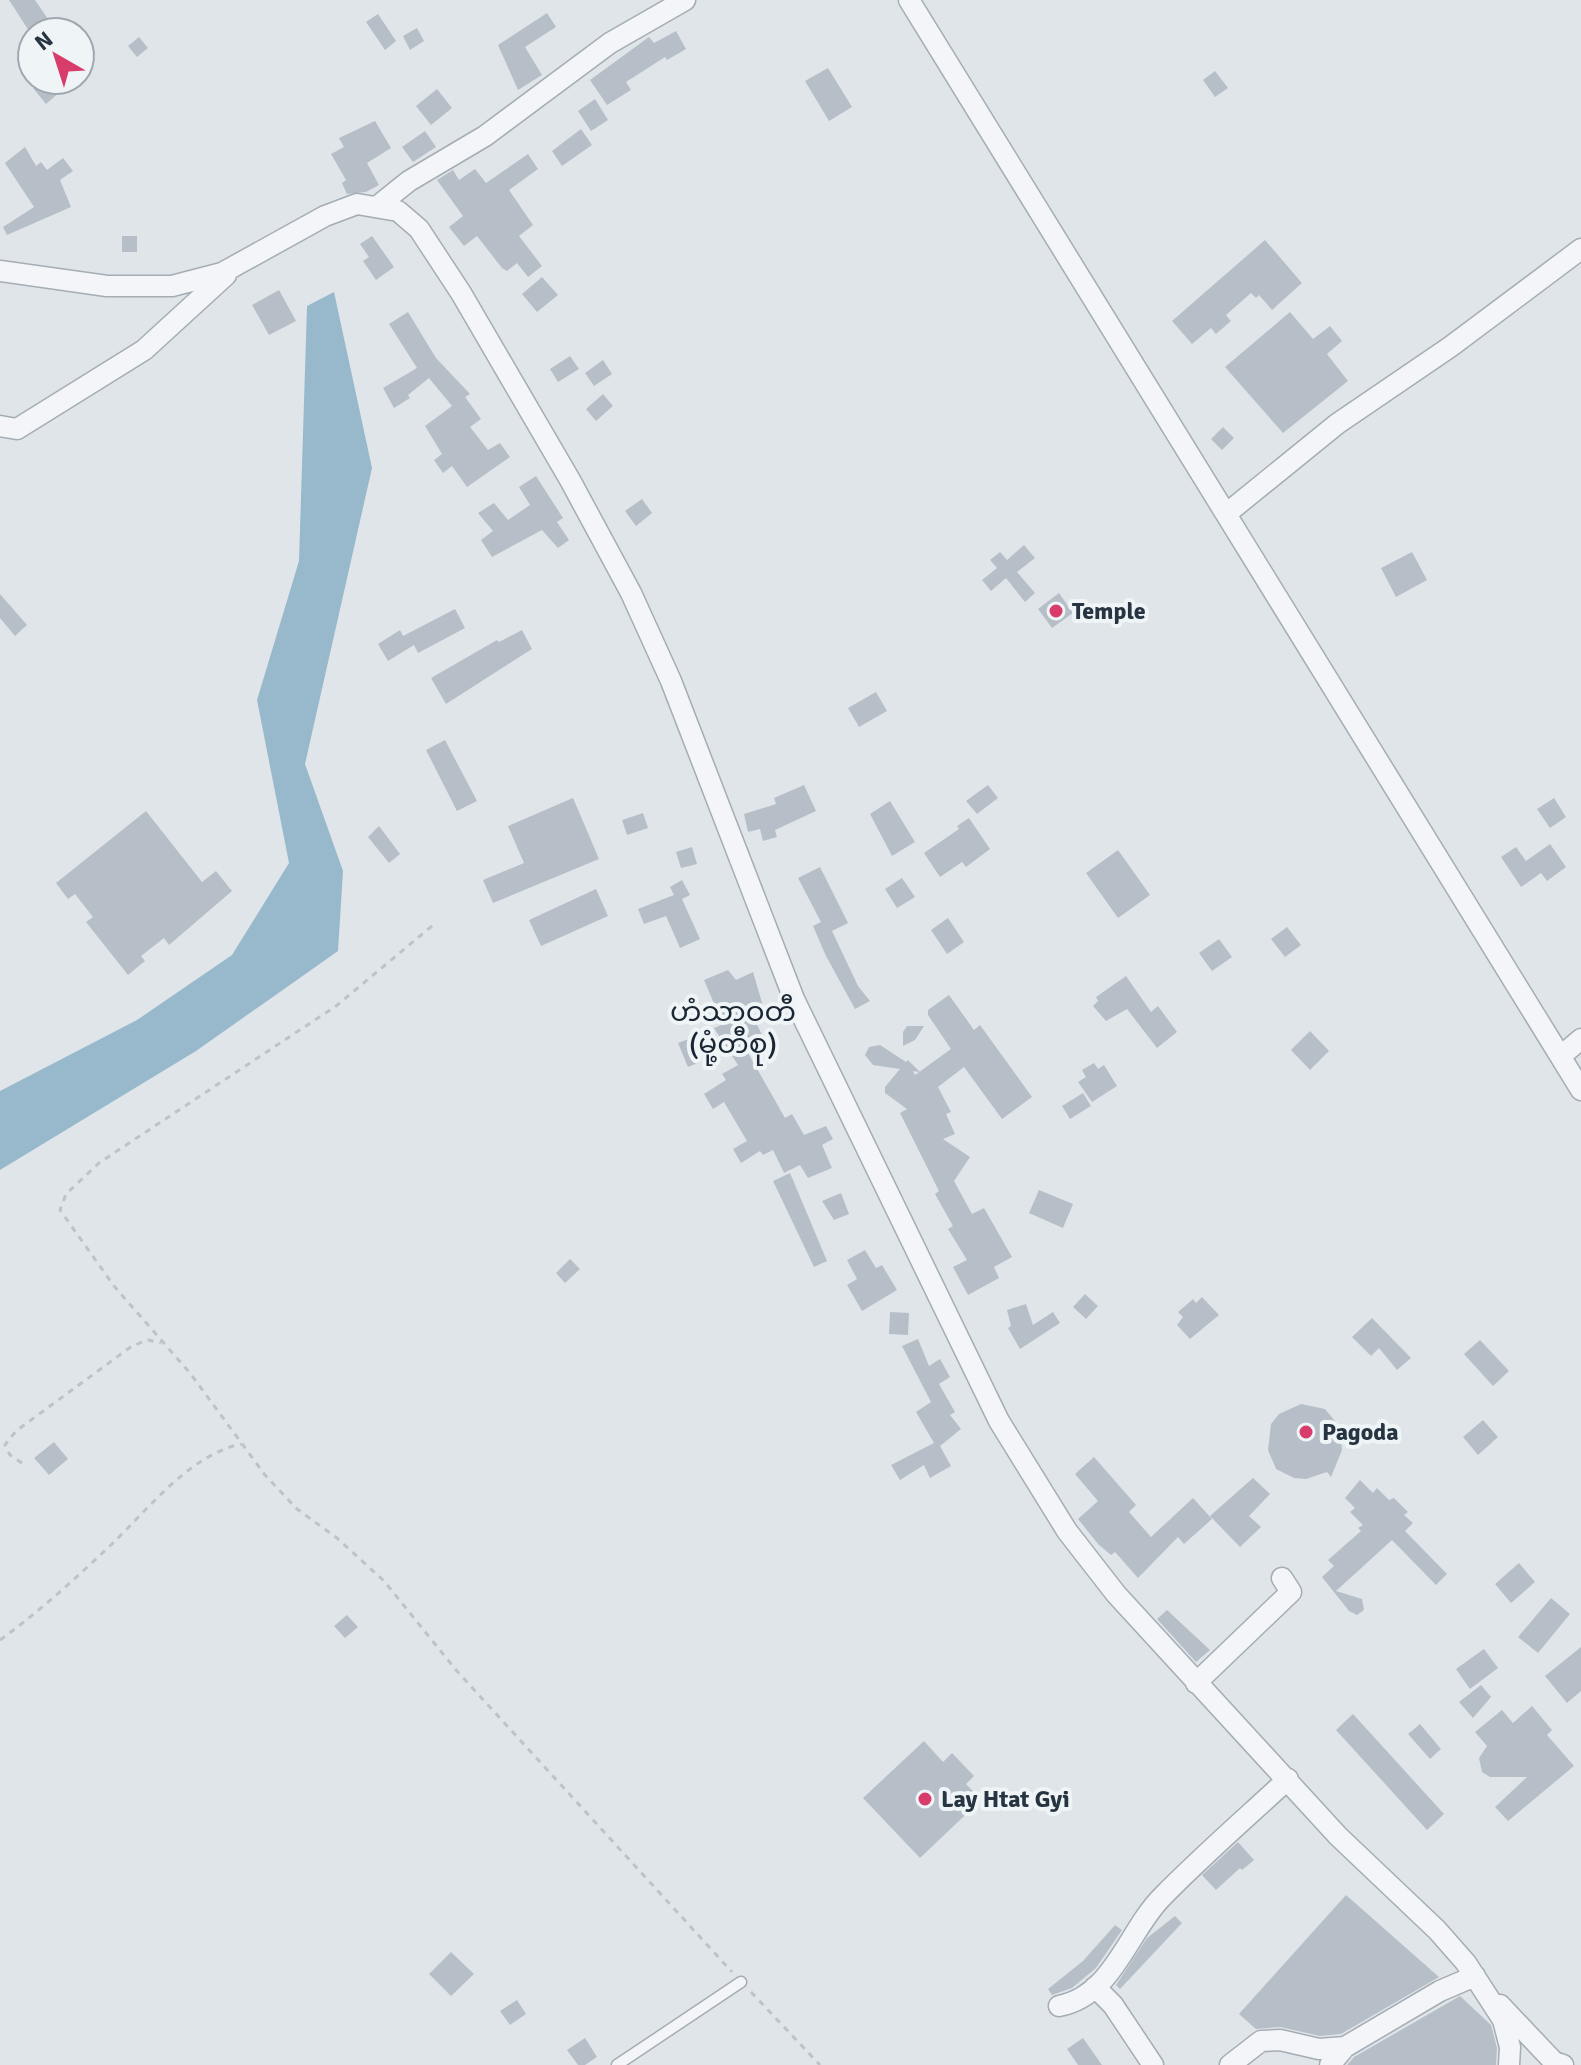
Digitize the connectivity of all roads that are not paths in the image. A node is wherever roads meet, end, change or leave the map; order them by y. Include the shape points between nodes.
1 (685, 0) edge
2 (909, 0) edge
3 (379, 205) junction
4 (1581, 249) edge
5 (238, 264) junction
6 (0, 271) edge
7 (0, 426) edge
8 (1226, 514) junction
9 (1581, 1039) edge
10 (1561, 1056) junction
11 (1581, 1090) edge
12 (1282, 1578) dead end
13 (1196, 1683) junction
14 (1288, 1779) junction
15 (741, 1982) road end
16 (1480, 1983) junction
17 (1095, 1987) junction
18 (1059, 2006) dead end
19 (1345, 2047) junction
20 (617, 2065) edge
21 (1153, 2065) edge
22 (1230, 2065) edge
23 (1330, 2065) edge
24 (1509, 2065) edge
25 (1563, 2065) edge

1 - 3 street via 610,43 485,136
2 - 8 street
3 - 5 street via 343,208
3 - 13 street via 411,220 461,293 631,593 676,694 794,999 999,1421 1067,1531
4 - 8 street via 1337,424
5 - 6 street via 188,283 142,288
5 - 7 street via 144,350 17,429
8 - 10 street
9 - 10 street
10 - 11 street
12 - 13 street via 1291,1592
13 - 14 street
14 - 16 street via 1338,1836 1437,1930
14 - 17 street via 1159,1900
15 - 20 lane
16 - 19 street via 1429,1997
16 - 24 street via 1503,2020
16 - 25 street via 1554,2062
17 - 18 street
17 - 21 street
19 - 22 street via 1261,2041
19 - 23 street

